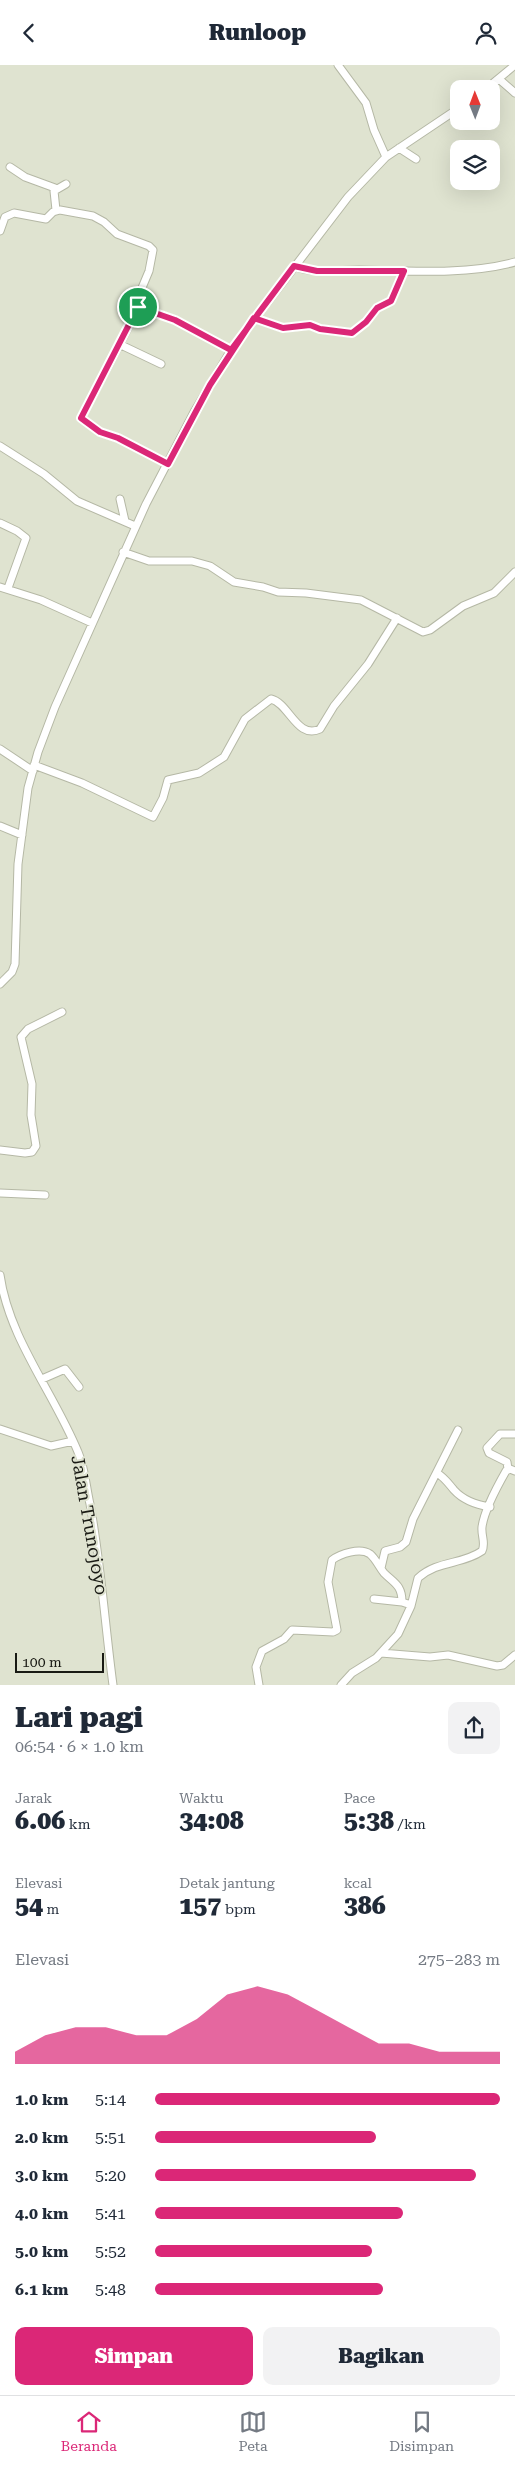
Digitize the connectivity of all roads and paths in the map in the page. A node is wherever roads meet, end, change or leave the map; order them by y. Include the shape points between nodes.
1 (338, 65) edge
2 (515, 65) edge
3 (499, 79) joint
4 (515, 93) edge
5 (450, 114) edge
6 (399, 148) junction
7 (386, 157) junction
8 (416, 159) dead end
9 (10, 167) dead end
10 (66, 184) dead end
11 (55, 188) junction
12 (56, 210) junction
13 (0, 231) edge
14 (515, 262) edge
15 (294, 266) junction
16 (404, 271) junction
17 (138, 307) junction
18 (254, 318) junction
19 (119, 345) junction
20 (231, 350) junction
21 (161, 364) dead end
22 (0, 446) edge
23 (168, 464) junction
24 (120, 499) dead end
25 (125, 521) junction
26 (0, 523) edge
27 (135, 526) junction
28 (123, 552) junction
29 (515, 572) edge
30 (0, 587) edge
31 (8, 588) junction
32 (397, 618) junction
33 (92, 623) junction
34 (0, 749) edge
35 (33, 768) junction
36 (0, 826) edge
37 (22, 835) junction
38 (0, 984) edge
39 (62, 1012) dead end
40 (0, 1150) edge
41 (0, 1193) edge
42 (45, 1195) dead end
43 (0, 1275) edge
44 (42, 1379) junction
45 (79, 1387) dead end
46 (0, 1429) edge
47 (458, 1430) dead end
48 (515, 1434) edge
49 (73, 1441) junction
50 (511, 1470) edge
51 (438, 1473) junction
52 (490, 1507) junction
53 (381, 1568) junction
54 (374, 1599) dead end
55 (402, 1602) junction
56 (411, 1605) junction
57 (381, 1653) junction
58 (515, 1655) edge
59 (111, 1672) junction
60 (112, 1685) edge
61 (119, 1685) edge
62 (259, 1685) edge
63 (341, 1685) edge

1 - 7 street via 366,103
2 - 3 street
3 - 4 street
5 - 6 street
6 - 7 street
6 - 8 street
7 - 15 street via 358,185
9 - 11 street via 25,177
10 - 11 street
11 - 12 street
12 - 13 street via 46,219 14,213 7,215
12 - 17 street via 98,218 117,234 152,248 150,271 136,301
14 - 16 street via 485,269
15 - 16 street via 317,271
15 - 18 street
16 - 18 street via 391,301 377,308 352,333 310,325 283,328
17 - 19 street
17 - 20 street via 175,320
18 - 20 street
19 - 21 street
19 - 23 street via 81,419 100,432
20 - 23 street
22 - 25 street via 44,474 77,501
23 - 27 street
24 - 25 street
25 - 27 street
26 - 31 street via 26,538
27 - 28 street
28 - 32 street via 149,561 205,564 234,582 278,592 361,600
28 - 33 street
29 - 32 street via 494,593 463,606 427,632
30 - 31 street
31 - 33 street
32 - 35 street via 320,729 310,731 300,726 281,704 271,699 245,719 224,757 199,773 168,780 153,817 82,783
33 - 35 street via 54,707
34 - 35 street
35 - 37 street
36 - 37 street
37 - 38 street via 17,881 17,954 14,969
39 - 40 street via 28,1029 21,1037 32,1084 35,1148 27,1153
41 - 42 street
43 - 44 street, Jalan Trunojoyo via 10,1314
44 - 45 street via 65,1369
44 - 49 street, Jalan Trunojoyo
46 - 49 street via 51,1445
47 - 51 street
48 - 50 street via 500,1434 487,1448 507,1462
49 - 59 street, Jalan Trunojoyo via 81,1461 92,1515
50 - 52 street
51 - 52 street via 469,1501
51 - 53 street via 413,1519 406,1542 385,1551
52 - 56 street via 483,1525 482,1551 453,1563 429,1568 416,1581
53 - 55 street via 399,1585
53 - 62 street via 370,1554 364,1552 334,1559 328,1582 337,1630 292,1630 284,1639 267,1647 257,1660
54 - 55 street
55 - 56 street
56 - 57 street via 402,1629
57 - 58 street via 430,1657 448,1655 497,1666
57 - 63 street
59 - 60 street, Jalan Trunojoyo
59 - 61 street

